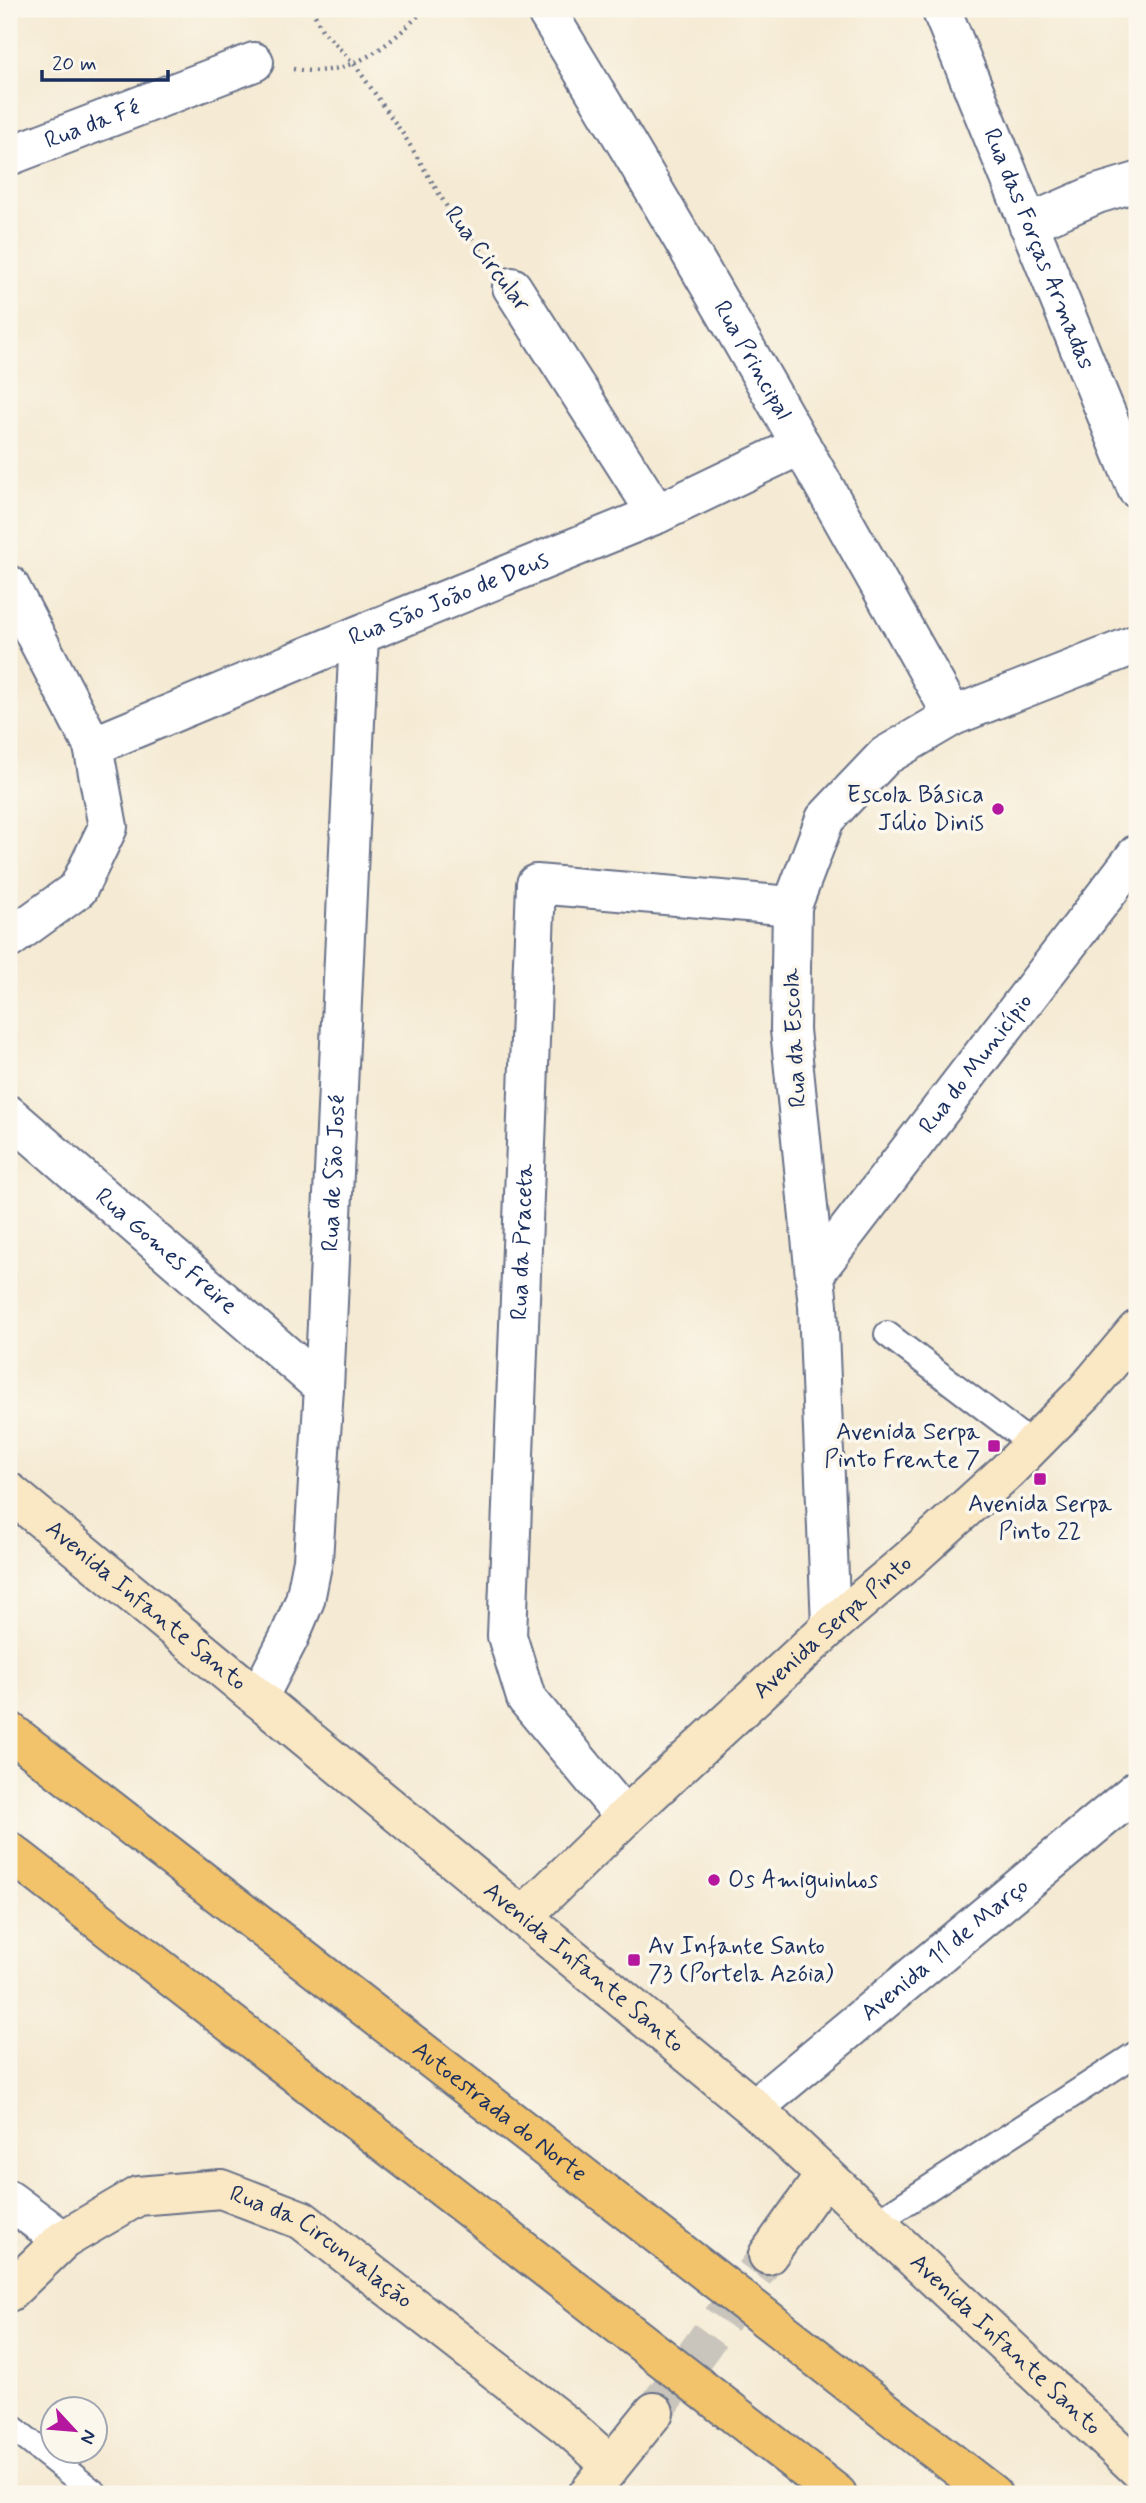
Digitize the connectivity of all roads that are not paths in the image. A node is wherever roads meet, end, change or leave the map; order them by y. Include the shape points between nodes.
1 (545, 9) edge
2 (941, 9) edge
3 (254, 62) road end
4 (9, 156) edge
5 (1137, 182) edge
6 (1028, 224) junction
7 (512, 287) road end
8 (801, 445) junction
9 (1137, 489) edge
10 (657, 514) junction
11 (9, 585) edge
12 (359, 635) junction
13 (1137, 643) edge
14 (953, 716) junction
15 (93, 747) junction
16 (1137, 854) edge
17 (792, 906) junction
18 (9, 939) edge
19 (9, 1115) edge
20 (815, 1273) junction
21 (1137, 1330) edge
22 (887, 1334) dead end
23 (324, 1388) junction
24 (1033, 1445) junction
25 (9, 1492) edge
26 (831, 1626) junction
27 (258, 1698) junction
28 (9, 1731) edge
29 (1137, 1790) edge
30 (625, 1817) junction
31 (9, 1851) edge
32 (522, 1917) junction
33 (1137, 2053) edge
34 (754, 2108) junction
35 (825, 2175) junction
36 (9, 2200) edge
37 (875, 2223) junction
38 (63, 2240) junction
39 (768, 2255) tunnel mouth
40 (9, 2292) edge
41 (654, 2412) tunnel mouth
42 (9, 2425) edge
43 (611, 2465) junction
44 (1137, 2468) edge
45 (96, 2494) edge
46 (588, 2494) edge
47 (837, 2494) edge
48 (992, 2494) edge

1 - 8 street, Rua Principal
2 - 6 street, Rua das Forças Armadas
3 - 4 street, Rua da Fé
5 - 6 street
6 - 9 street, Rua das Forças Armadas
7 - 10 street, Rua Circular
8 - 10 street, Rua São João de Deus
8 - 14 street, Rua Principal
10 - 12 street, Rua São João de Deus
11 - 15 street
12 - 15 street, Rua São João de Deus
12 - 23 street, Rua de São José
13 - 14 street, Rua da Escola
14 - 17 street, Rua da Escola via 885,756 825,819
15 - 18 street via 108,827 79,888
16 - 20 street, Rua do Município
17 - 20 street, Rua da Escola via 790,1030
17 - 30 street, Rua da Praceta via 536,884 507,1636 526,1698
19 - 23 street, Rua Gomes Freire
20 - 26 street, Rua da Escola
21 - 24 street, Avenida Serpa Pinto
22 - 24 lane
23 - 27 street, Rua de São José via 313,1559 289,1638
24 - 26 street, Avenida Serpa Pinto
25 - 27 street, Avenida Infante Santo
26 - 30 street, Avenida Serpa Pinto
27 - 32 street, Avenida Infante Santo
28 - 48 highway, Autoestrada do Norte
29 - 34 street, Avenida 11 de Março
30 - 32 street, Avenida Serpa Pinto
31 - 47 highway
32 - 34 street, Avenida Infante Santo
33 - 37 lane
34 - 35 street, Avenida Infante Santo
35 - 37 street, Avenida Infante Santo
35 - 39 street
36 - 38 street
37 - 44 street, Avenida Infante Santo
38 - 40 street, Rua da Circunvalação
38 - 43 street, Rua da Circunvalação via 138,2196 221,2189 302,2220
41 - 43 street
42 - 45 lane
43 - 46 street

